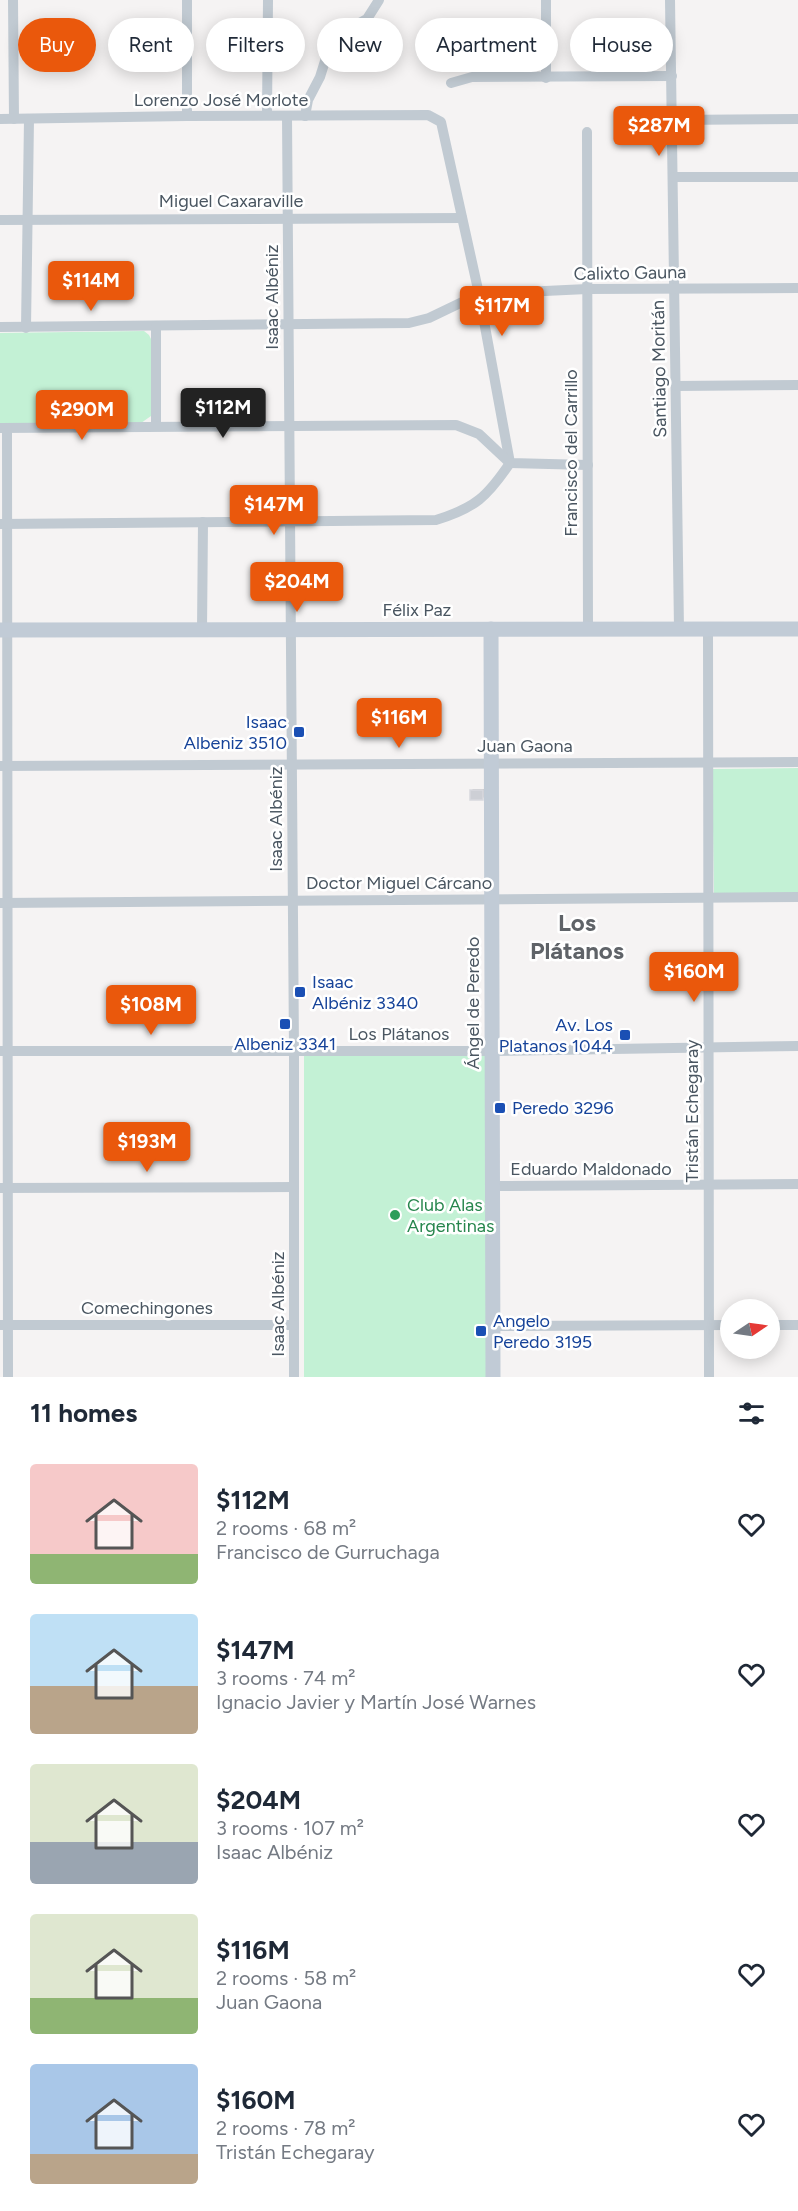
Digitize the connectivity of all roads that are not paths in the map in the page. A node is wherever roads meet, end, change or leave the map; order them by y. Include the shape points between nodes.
1 (13, 0) edge
2 (187, 0) edge
3 (268, 0) edge
4 (379, 0) edge
5 (546, 0) edge
6 (670, 0) edge
7 (672, 76) junction
8 (546, 78) junction
9 (450, 83) dead end
10 (267, 115) junction
11 (187, 116) junction
12 (287, 116) junction
13 (305, 116) junction
14 (0, 119) edge
15 (14, 119) junction
16 (28, 119) junction
17 (798, 119) edge
18 (673, 120) junction
19 (587, 132) dead end
20 (674, 177) junction
21 (798, 177) edge
22 (288, 217) junction
23 (462, 218) junction
24 (0, 220) edge
25 (27, 220) junction
26 (675, 288) junction
27 (798, 288) edge
28 (587, 289) junction
29 (479, 294) junction
30 (289, 324) junction
31 (156, 326) junction
32 (0, 327) edge
33 (26, 327) junction
34 (676, 386) junction
35 (798, 386) edge
36 (290, 425) junction
37 (156, 426) junction
38 (3, 428) edge
39 (510, 463) junction
40 (588, 465) junction
41 (203, 522) junction
42 (290, 522) junction
43 (3, 524) edge
44 (491, 629) junction
45 (588, 629) junction
46 (679, 629) junction
47 (708, 629) junction
48 (798, 629) edge
49 (3, 630) edge
50 (202, 630) junction
51 (291, 630) junction
52 (709, 762) junction
53 (798, 762) edge
54 (491, 763) junction
55 (292, 764) junction
56 (3, 766) edge
57 (798, 897) edge
58 (709, 898) junction
59 (492, 899) junction
60 (293, 900) junction
61 (3, 903) edge
62 (708, 1046) junction
63 (798, 1046) edge
64 (492, 1050) junction
65 (4, 1051) edge
66 (294, 1051) junction
67 (798, 1184) edge
68 (709, 1185) junction
69 (492, 1186) junction
70 (294, 1187) junction
71 (4, 1188) edge
72 (0, 1325) edge
73 (294, 1325) junction
74 (709, 1325) junction
75 (720, 1325) edge
76 (780, 1325) edge
77 (798, 1325) edge
78 (493, 1326) junction
79 (8, 1377) edge
80 (294, 1377) edge
81 (493, 1377) edge
82 (709, 1377) edge

1 - 15 street
2 - 11 street
3 - 10 street
4 - 13 street via 367,19 338,35 330,45
5 - 8 street
6 - 7 street, Santiago Moritán
7 - 8 street
7 - 18 street, Santiago Moritán
8 - 9 street via 472,77
10 - 11 street, Lorenzo José Morlote
10 - 12 street, Lorenzo José Morlote
11 - 16 street, Lorenzo José Morlote
12 - 13 street, Lorenzo José Morlote
12 - 22 street, Isaac Albéniz
13 - 23 street, Lorenzo José Morlote via 428,116 441,122
14 - 15 street, Lorenzo José Morlote
15 - 16 street, Lorenzo José Morlote
16 - 25 street
17 - 18 street
18 - 20 street, Santiago Moritán
19 - 28 street, Francisco del Carrillo
20 - 21 street
20 - 26 street, Santiago Moritán
22 - 23 street, Miguel Caxaraville
22 - 25 street, Miguel Caxaraville
22 - 30 street, Isaac Albéniz
23 - 29 street
24 - 25 street, Miguel Caxaraville
25 - 33 street
26 - 27 street, Calixto Gauna
26 - 28 street, Calixto Gauna
26 - 34 street, Santiago Moritán
28 - 29 street, Calixto Gauna
28 - 40 street, Francisco del Carrillo
29 - 30 street, Calixto Gauna via 429,318 409,323
29 - 39 street
30 - 31 street, Calixto Gauna
30 - 36 street, Isaac Albéniz
31 - 33 street, Calixto Gauna
31 - 37 street
32 - 33 street, Calixto Gauna
34 - 35 street
34 - 46 street, Santiago Moritán
36 - 37 street
36 - 39 street via 456,425 478,435
36 - 42 street, Isaac Albéniz
37 - 38 street
38 - 43 street
39 - 40 street
39 - 42 street via 489,491 473,504 436,520
40 - 45 street, Francisco del Carrillo
41 - 42 street
41 - 43 street
41 - 50 street
42 - 51 street, Isaac Albéniz
43 - 49 street
44 - 45 main road, Félix Paz
44 - 51 main road, Félix Paz
44 - 54 main road, Ángel de Peredo
45 - 46 main road, Félix Paz
46 - 47 main road, Félix Paz
47 - 48 main road, Félix Paz
47 - 52 street, Tristán Echegaray
49 - 50 main road, Félix Paz
49 - 56 street
50 - 51 main road, Félix Paz
51 - 55 street, Isaac Albéniz
52 - 53 street, Juan Gaona
52 - 54 street, Juan Gaona
52 - 58 street, Tristán Echegaray
54 - 55 street, Juan Gaona
54 - 59 main road, Ángel de Peredo
55 - 56 street, Juan Gaona
55 - 60 street, Isaac Albéniz
56 - 61 street
57 - 58 street, Doctor Miguel Cárcano
58 - 59 street, Doctor Miguel Cárcano
58 - 62 street, Tristán Echegaray
59 - 60 street, Doctor Miguel Cárcano
59 - 64 main road, Ángel de Peredo
60 - 61 street, Doctor Miguel Cárcano
60 - 66 street, Isaac Albéniz
61 - 65 street
62 - 63 street, Los Plátanos
62 - 64 street, Los Plátanos
62 - 68 street, Tristán Echegaray
64 - 66 street, Los Plátanos
64 - 69 main road, Ángel de Peredo
65 - 66 street, Los Plátanos
65 - 71 street
66 - 70 street, Isaac Albéniz
67 - 68 street, Eduardo Maldonado
68 - 69 street, Eduardo Maldonado
68 - 74 street, Tristán Echegaray
69 - 78 main road, Ángel de Peredo
70 - 71 street
70 - 73 street, Isaac Albéniz
71 - 79 street
72 - 73 street, Comechingones
73 - 80 street, Isaac Albéniz
74 - 75 street
74 - 78 street
74 - 82 street, Tristán Echegaray
76 - 77 street
78 - 81 main road, Ángel de Peredo

